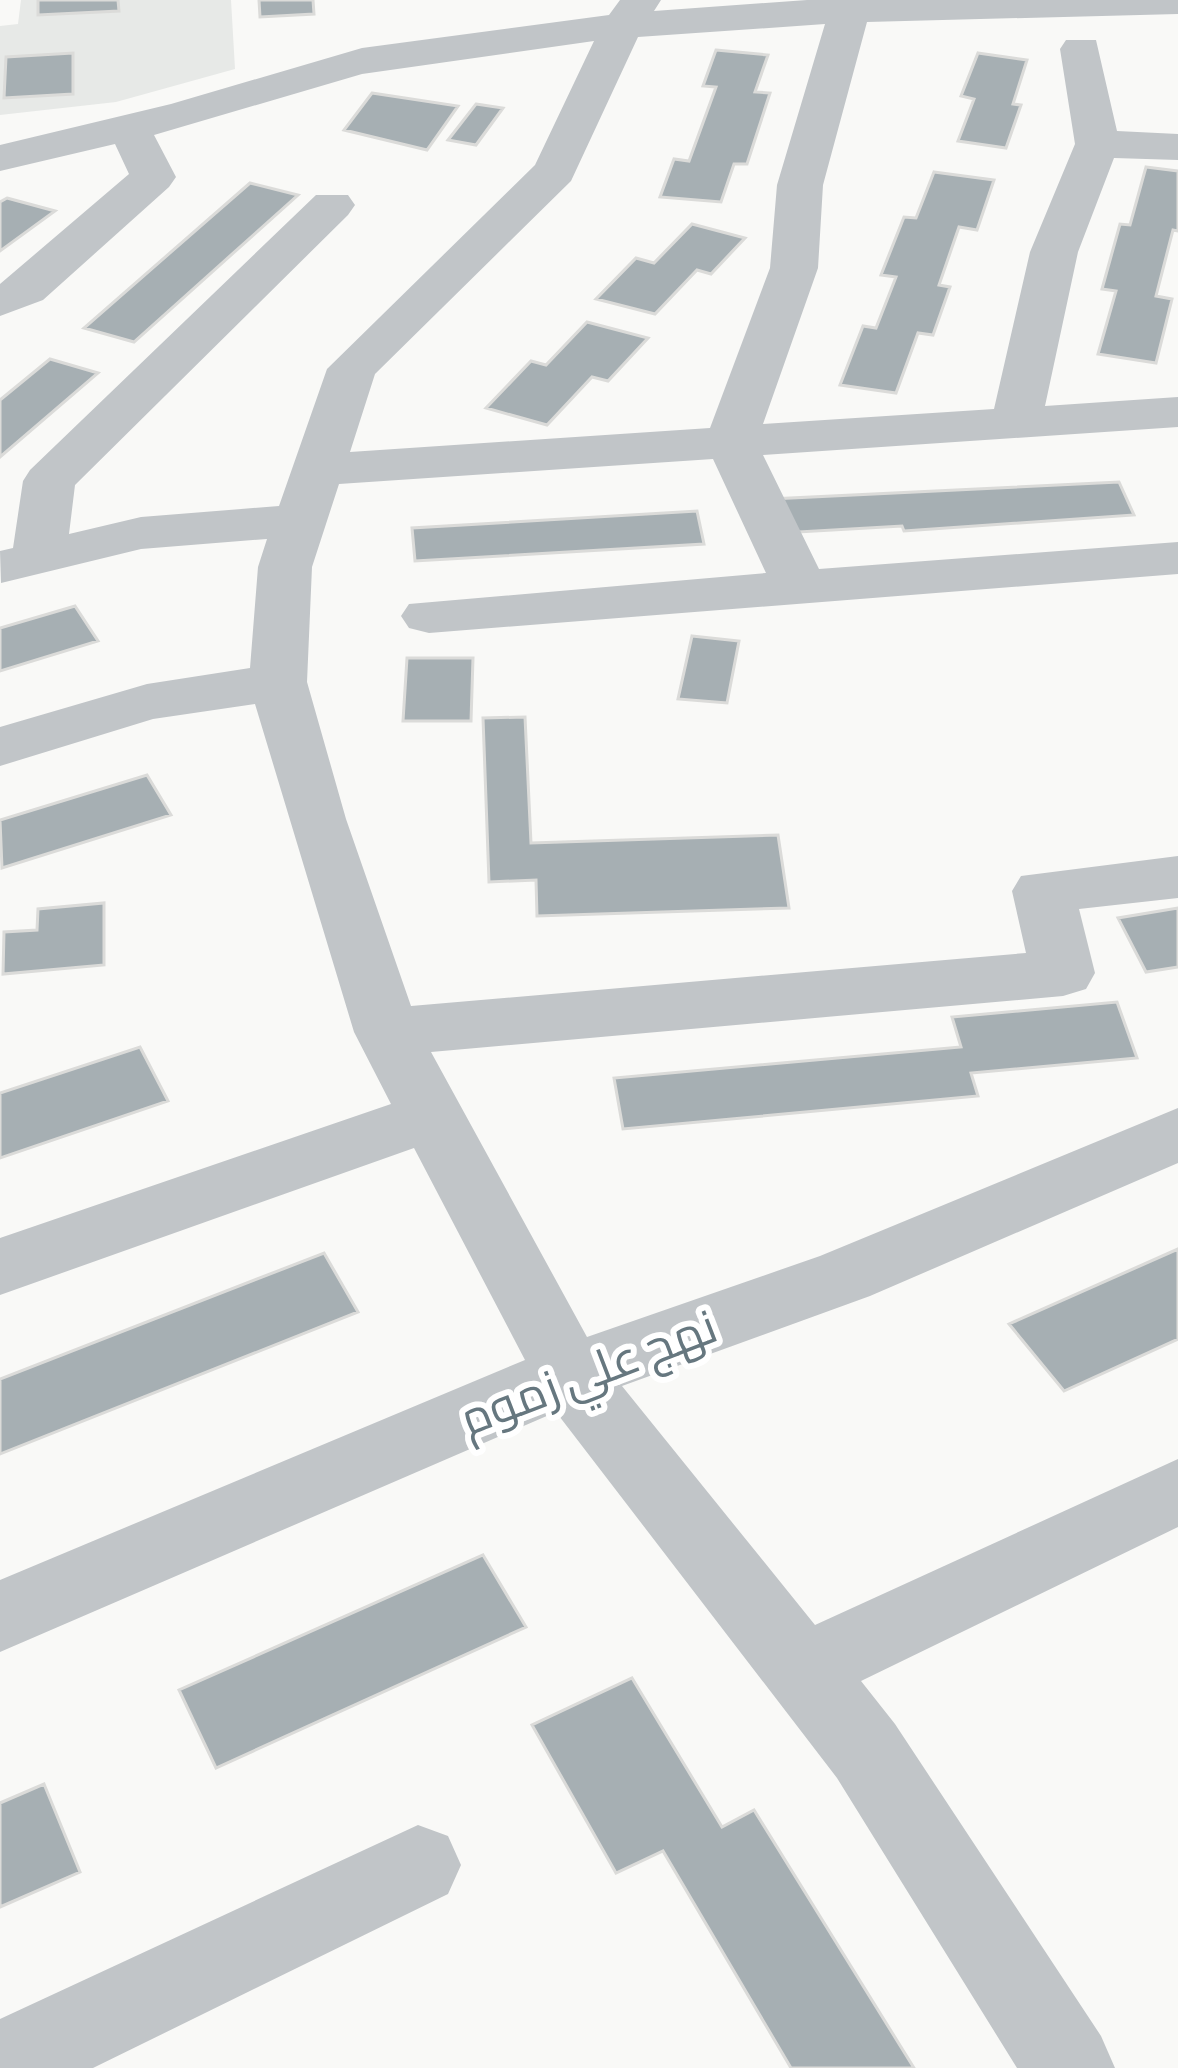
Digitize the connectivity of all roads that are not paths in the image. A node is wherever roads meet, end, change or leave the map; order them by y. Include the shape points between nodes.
1 (1178, 2) edge
2 (849, 12) junction
3 (632, 13) edge
4 (1081, 49) dead end
5 (129, 129) junction
6 (1097, 144) junction
7 (1178, 147) edge
8 (0, 158) edge
9 (332, 205) dead end
10 (0, 302) edge
11 (1178, 412) edge
12 (1016, 423) junction
13 (731, 442) junction
14 (306, 495) junction
15 (1178, 558) edge
16 (19, 562) edge
17 (800, 587) junction
18 (429, 616) dead end
19 (278, 682) junction
20 (0, 747) edge
21 (1178, 878) edge
22 (387, 1032) junction
23 (431, 1116) junction
24 (1178, 1133) edge
25 (0, 1267) edge
26 (569, 1374) junction
27 (1178, 1490) edge
28 (0, 1616) edge
29 (802, 1670) junction
30 (418, 1865) dead end
31 (0, 2066) edge
32 (1069, 2068) edge

1 - 2 street
2 - 3 street
2 - 13 street via 800,184 794,268
3 - 5 street via 408,36
3 - 14 street via 555,171 352,369
4 - 6 street
5 - 8 street
5 - 10 street via 153,177 26,290
6 - 7 street
6 - 12 street via 1054,252
9 - 16 street via 49,482
11 - 12 street
12 - 13 street
13 - 14 street
13 - 17 street
14 - 16 street
14 - 19 street via 285,567
15 - 17 street
17 - 18 street
19 - 20 street via 147,702
19 - 22 street
21 - 22 street via 1043,891 1063,973
22 - 23 street
23 - 25 street
23 - 26 street
24 - 26 street, نهج علي زموم via 845,1276
26 - 28 street, نهج علي زموم
26 - 29 street
27 - 29 street
29 - 32 street via 866,1751
30 - 31 street

